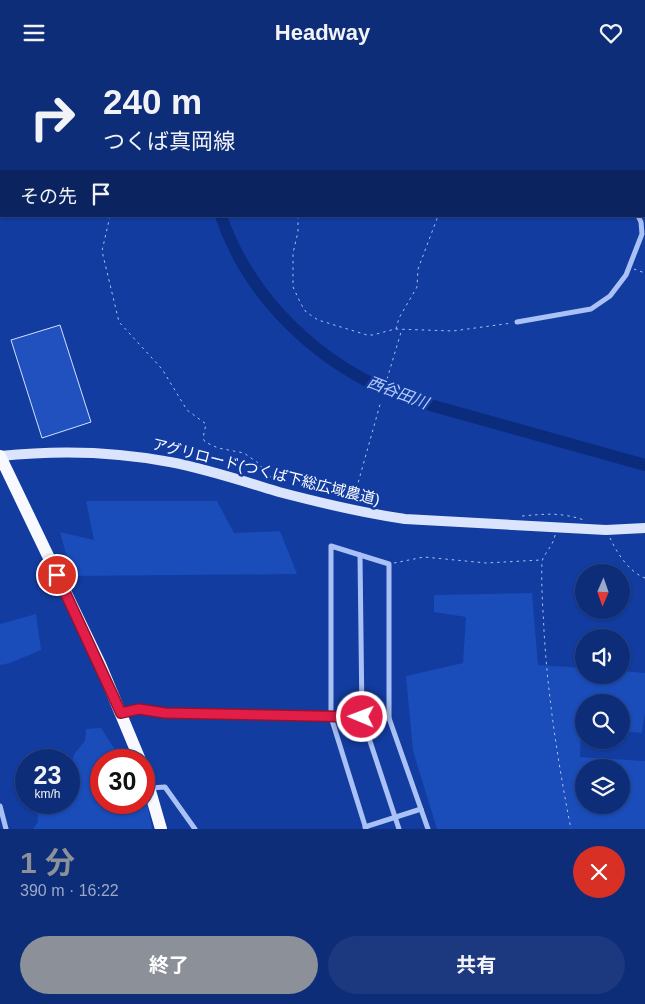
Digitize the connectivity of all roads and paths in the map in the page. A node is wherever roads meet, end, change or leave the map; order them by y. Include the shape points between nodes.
1 (110, 217) edge
2 (298, 217) edge
3 (438, 217) edge
4 (639, 217) edge
5 (629, 267) junction
6 (645, 273) edge
7 (517, 322) joint
8 (396, 329) junction
9 (402, 329) junction
10 (388, 379) dead end
11 (381, 401) dead end
12 (0, 456) edge
13 (281, 492) junction
14 (351, 510) junction
15 (556, 527) junction
16 (645, 528) edge
17 (360, 555) junction
18 (542, 560) junction
19 (389, 564) junction
20 (121, 713) junction
21 (331, 717) junction
22 (362, 717) junction
23 (389, 718) junction
24 (136, 749) edge
25 (155, 788) edge
26 (0, 806) edge
27 (155, 806) edge
28 (421, 809) junction
29 (395, 817) junction
30 (365, 828) edge
31 (6, 829) edge
32 (162, 829) edge
33 (195, 829) edge
34 (399, 829) edge
35 (428, 829) edge
36 (570, 829) edge

1 - 13 path via 102,251 119,322 162,369 187,410 206,424 205,442 252,458 277,483
2 - 8 path via 293,287 306,312 318,320 367,335
3 - 8 path via 418,269 417,287
4 - 5 street via 642,234
5 - 6 path
5 - 7 street via 610,296 591,309
7 - 9 path via 453,331
8 - 9 path
9 - 10 path
11 - 14 path
12 - 13 street, アグリロード(つくば下総広域農道) via 58,451 131,455 193,467
12 - 20 main road
13 - 14 street, アグリロード(つくば下総広域農道)
14 - 15 street, アグリロード(つくば下総広域農道) via 405,519
15 - 16 street, アグリロード(つくば下総広域農道)
15 - 18 path via 554,543
17 - 19 street
17 - 21 street via 331,546
17 - 22 street
18 - 19 path via 486,563 424,557
18 - 36 path via 549,696
19 - 23 street
20 - 21 street via 139,709 165,713
20 - 24 main road
21 - 22 street
21 - 30 street
22 - 23 street
22 - 29 street
23 - 28 street
25 - 33 street via 165,787
26 - 31 street
27 - 32 main road
28 - 29 street
28 - 35 street
29 - 30 street
29 - 34 street

